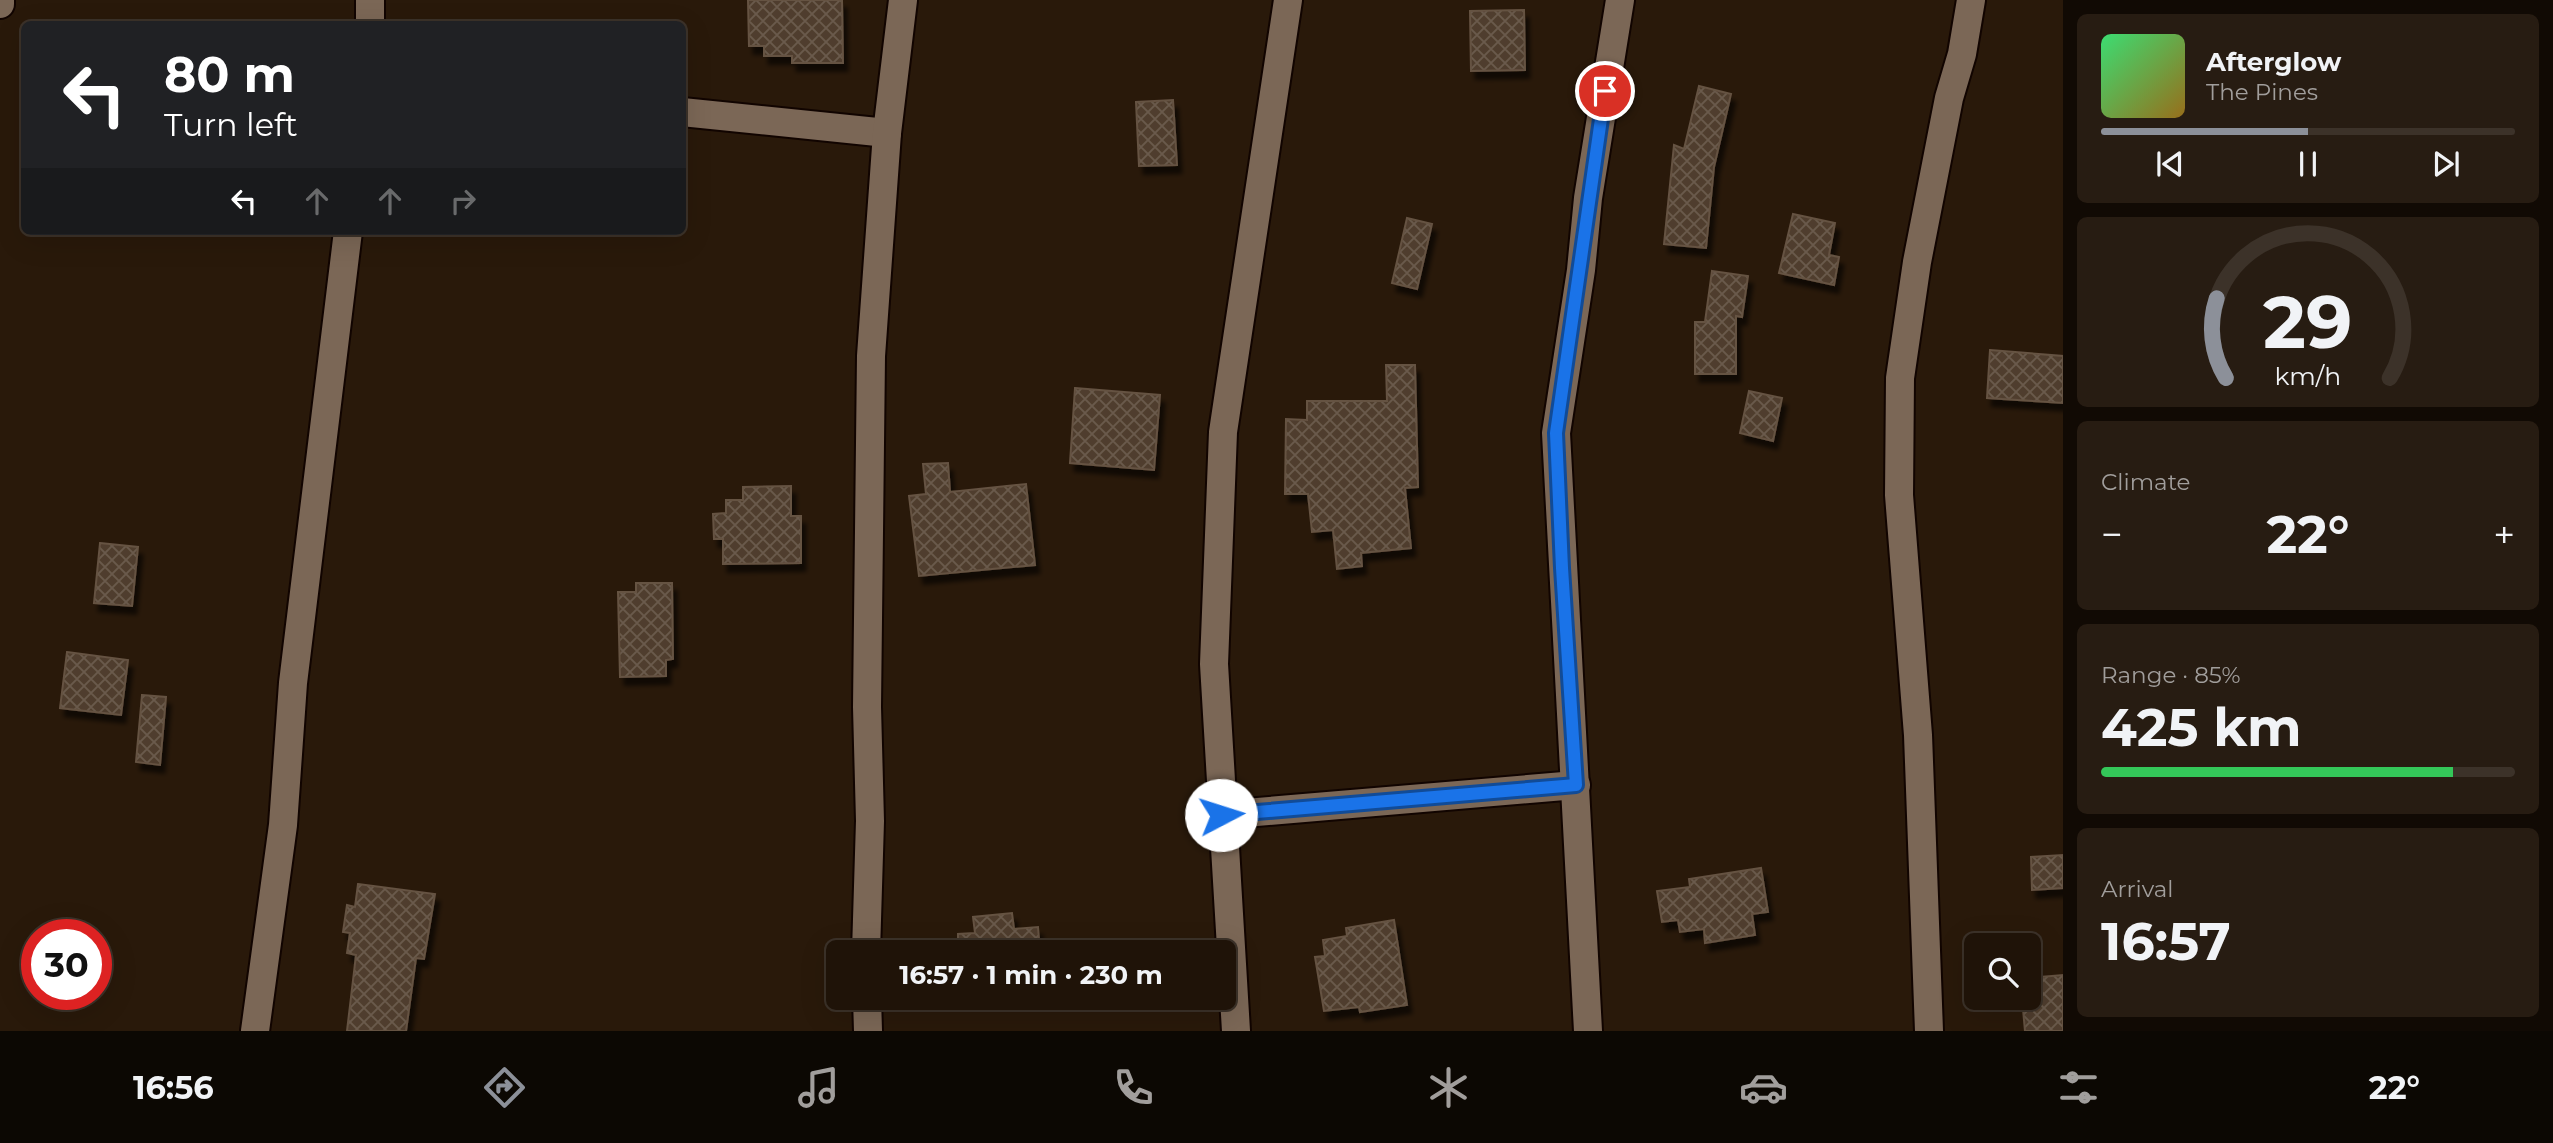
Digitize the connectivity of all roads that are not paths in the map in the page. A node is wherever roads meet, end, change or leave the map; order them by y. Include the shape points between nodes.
1 (370, 0) edge
2 (903, 0) edge
3 (1288, 0) edge
4 (1620, 0) edge
5 (1971, 0) edge
6 (370, 21) edge
7 (686, 112) edge
8 (887, 133) junction
9 (348, 235) edge
10 (1576, 785) junction
11 (1221, 815) junction
12 (866, 940) edge
13 (867, 1010) edge
14 (255, 1031) edge
15 (868, 1031) edge
16 (1236, 1031) edge
17 (1588, 1031) edge
18 (1929, 1031) edge

1 - 6 street
2 - 8 street
3 - 11 street via 1223,432 1214,664
4 - 10 street via 1556,433
5 - 18 street via 1922,236 1900,378 1899,495 1918,735
7 - 8 street
8 - 12 street via 871,356
9 - 14 street via 295,657 283,825
10 - 11 street
10 - 17 street
11 - 16 street
13 - 15 street

